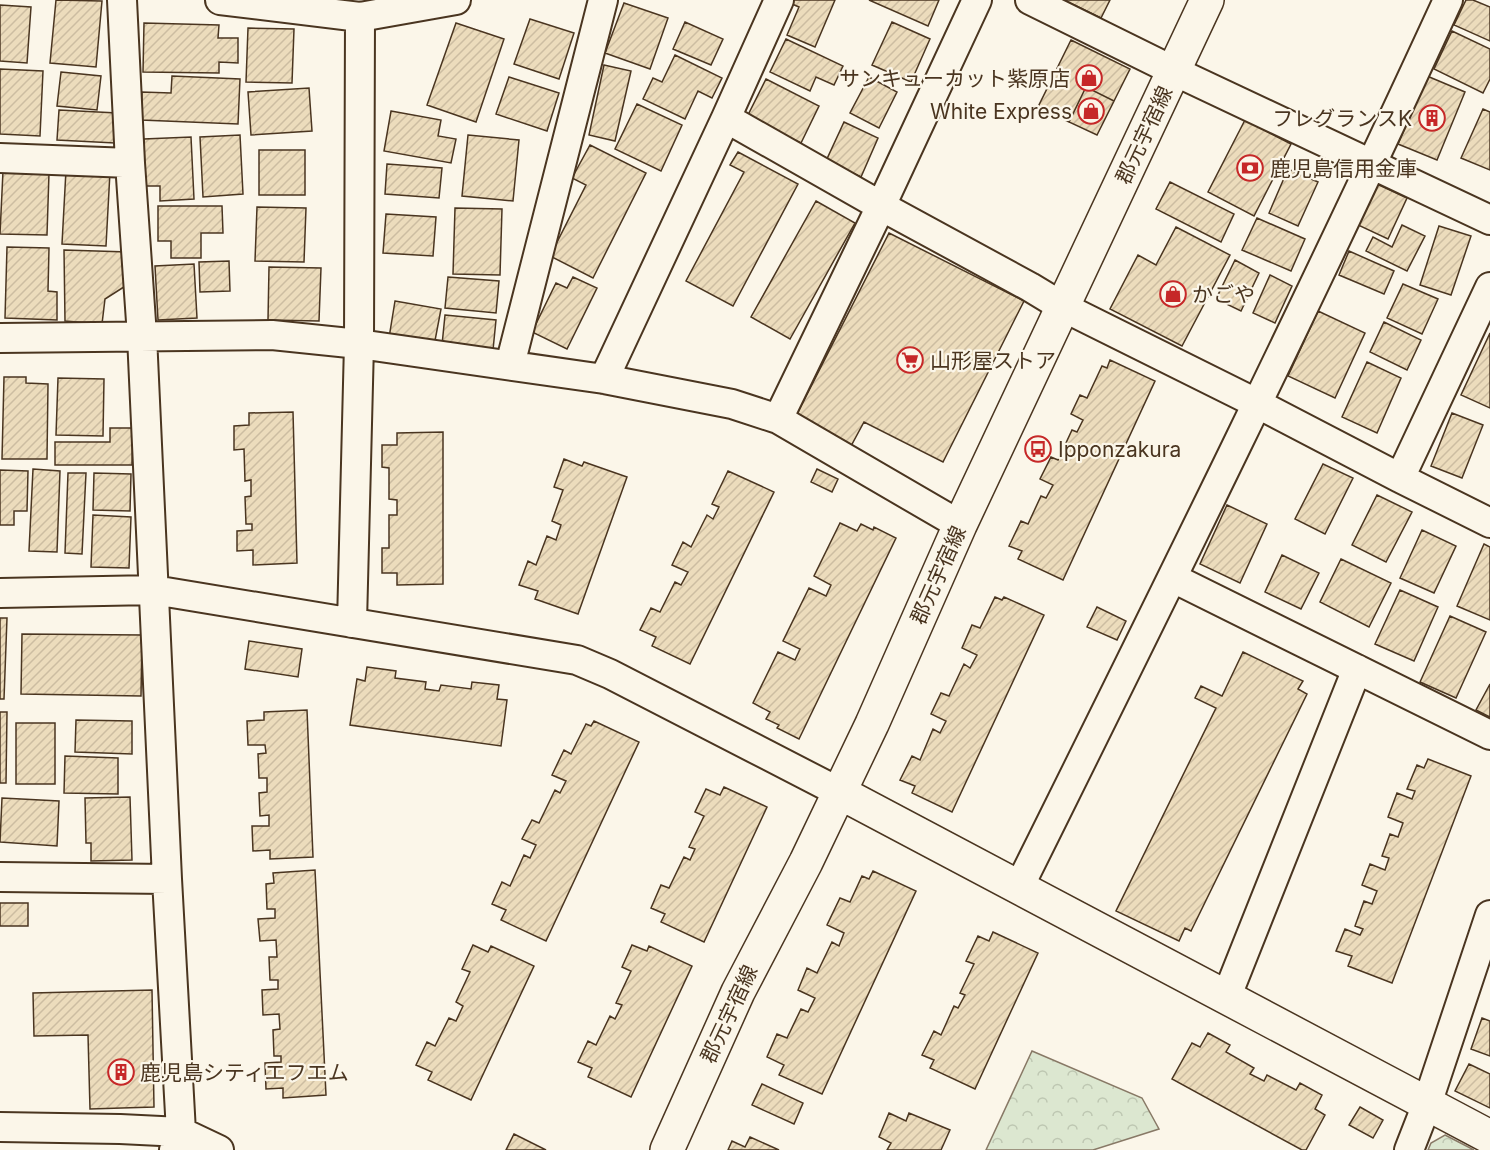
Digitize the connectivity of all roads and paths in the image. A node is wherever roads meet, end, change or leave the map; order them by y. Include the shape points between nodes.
1 (122, 0) edge
2 (220, 0) edge
3 (456, 0) edge
4 (603, 0) edge
5 (779, 0) edge
6 (977, 0) edge
7 (1030, 0) edge
8 (1207, 0) edge
9 (1448, 0) edge
10 (360, 17) junction
11 (1174, 70) junction
12 (726, 118) junction
13 (0, 158) edge
14 (130, 163) junction
15 (1372, 165) junction
16 (880, 206) junction
17 (1490, 220) edge
18 (1490, 287) edge
19 (1063, 307) junction
20 (142, 336) junction
21 (0, 338) edge
22 (359, 344) junction
23 (510, 365) junction
24 (604, 379) junction
25 (1256, 403) junction
26 (778, 418) junction
27 (1400, 478) junction
28 (1490, 523) edge
29 (960, 525) junction
30 (1173, 578) junction
31 (154, 590) junction
32 (0, 593) edge
33 (352, 623) junction
34 (1357, 669) junction
35 (1490, 735) edge
36 (839, 792) junction
37 (0, 877) edge
38 (166, 879) junction
39 (1019, 887) junction
40 (1488, 924) edge
41 (1226, 998) junction
42 (1427, 1104) junction
43 (0, 1127) edge
44 (1490, 1137) edge
45 (177, 1141) edge
46 (219, 1150) edge
47 (668, 1150) edge
48 (1409, 1150) edge

1 - 14 street
2 - 10 street
3 - 10 street
4 - 23 street
5 - 12 street
6 - 16 street
7 - 11 street
8 - 11 street, 郡元宇宿線
9 - 15 street
10 - 22 street
11 - 15 street
11 - 19 street, 郡元宇宿線
12 - 16 street
12 - 24 street
13 - 14 street
14 - 20 street
15 - 17 street
15 - 25 street
16 - 19 street
16 - 26 street
18 - 27 street
19 - 25 street
19 - 29 street, 郡元宇宿線
20 - 21 street
20 - 22 street via 272,335
20 - 31 street
22 - 23 street
22 - 33 street
23 - 24 street
24 - 26 street via 732,404
25 - 27 street
25 - 30 street
26 - 29 street
27 - 28 street
29 - 36 street, 郡元宇宿線
30 - 34 street
30 - 39 street
31 - 32 street
31 - 33 street
31 - 38 street
33 - 36 street via 577,660
34 - 35 street
34 - 41 street
36 - 39 street
36 - 47 street, 郡元宇宿線 via 738,992
37 - 38 street
38 - 45 street
39 - 41 street
40 - 42 street
41 - 42 street
42 - 44 street
42 - 48 street
43 - 45 street via 120,1129
45 - 46 street via 208,1144

